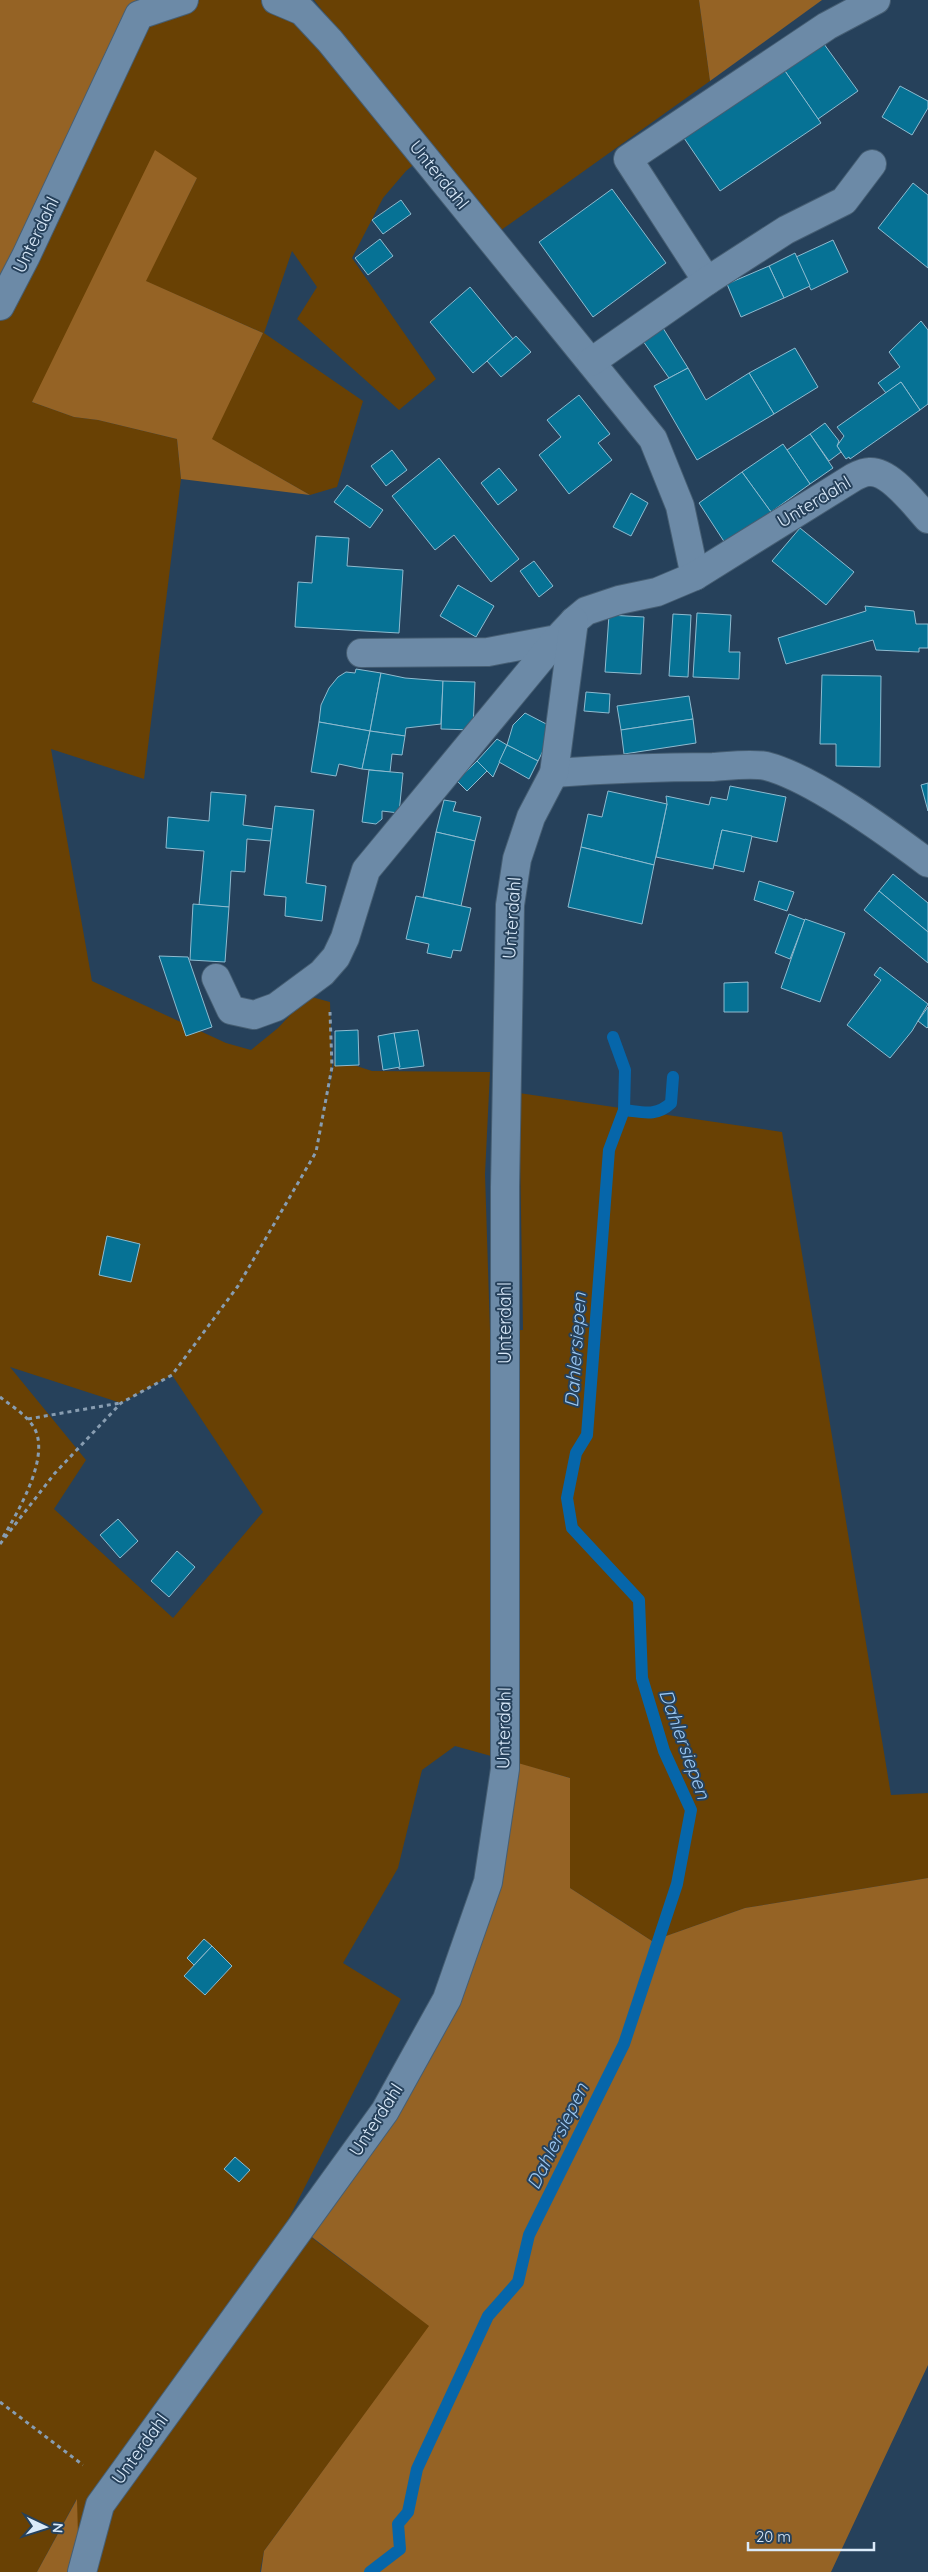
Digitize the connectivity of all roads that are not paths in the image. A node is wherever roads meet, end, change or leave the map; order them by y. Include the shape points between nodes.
1 (184, 0) edge
2 (276, 0) edge
3 (876, 0) edge
4 (872, 164) dead end
5 (707, 280) junction
6 (0, 306) edge
7 (591, 362) junction
8 (928, 519) edge
9 (695, 576) junction
10 (566, 630) junction
11 (361, 653) dead end
12 (554, 773) junction
13 (928, 863) edge
14 (216, 978) dead end
15 (82, 2572) edge

1 - 6 street, Unterdahl via 139,15
2 - 7 street, Unterdahl via 302,12 330,41
3 - 5 street via 827,26 628,159
4 - 5 street via 844,201 786,230
5 - 7 street
7 - 9 street, Unterdahl via 654,439 680,506
8 - 9 street, Unterdahl via 899,487 885,476 870,471 854,477
9 - 10 street, Unterdahl via 657,592 619,600 586,612
10 - 11 street, Unterdahl via 488,652
10 - 12 street, Unterdahl
10 - 14 street, Unterdahl via 366,870 345,938 329,966 276,1006 254,1015 231,1010
12 - 13 street via 645,767 765,766 804,782 891,835
12 - 15 street, Unterdahl via 531,817 517,859 510,905 505,1187 505,1769 488,1882 447,1999 385,2111 100,2504

